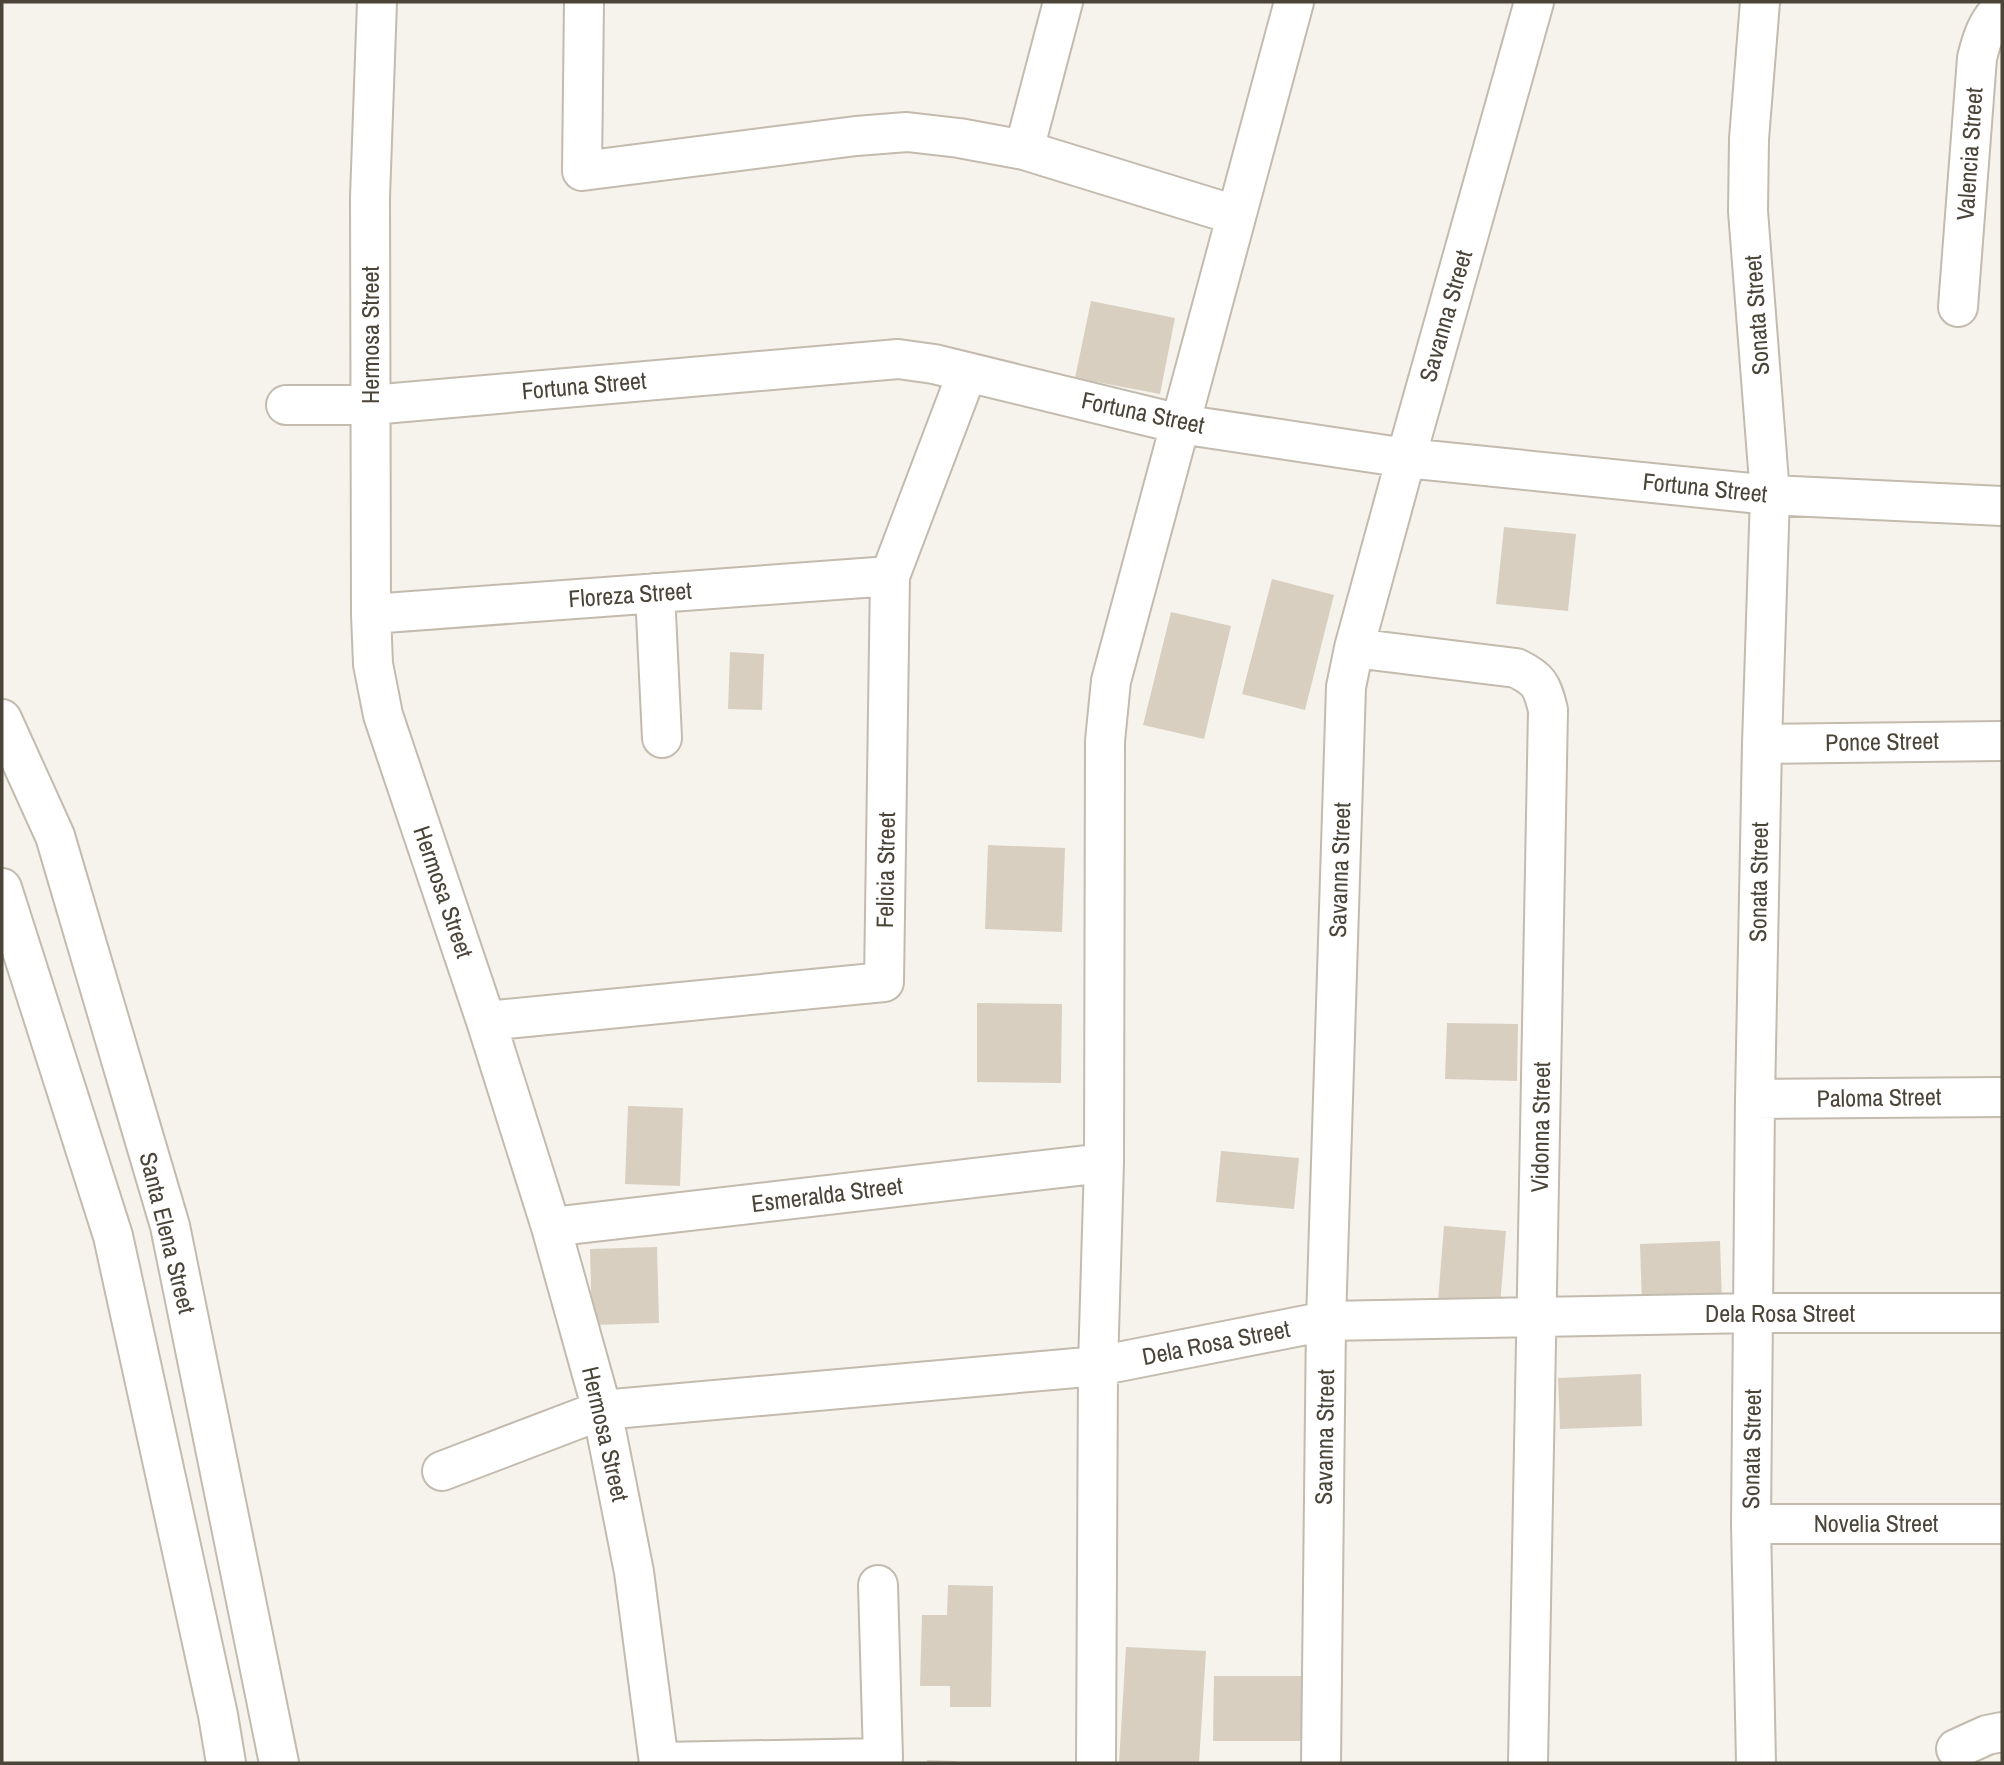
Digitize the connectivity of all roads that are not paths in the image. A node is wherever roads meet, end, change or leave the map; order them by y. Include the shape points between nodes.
1 (377, 2) edge
2 (584, 2) edge
3 (1063, 2) edge
4 (1294, 2) edge
5 (1534, 2) edge
6 (1759, 2) edge
7 (2002, 8) edge
8 (1024, 150) junction
9 (1235, 215) junction
10 (1958, 307) dead end
11 (967, 373) junction
12 (286, 405) dead end
13 (371, 405) junction
14 (1180, 424) junction
15 (1406, 458) junction
16 (1770, 495) junction
17 (2002, 506) edge
18 (890, 576) junction
19 (655, 593) junction
20 (371, 614) junction
21 (1354, 648) junction
22 (2, 719) edge
23 (662, 738) dead end
24 (2002, 740) edge
25 (1762, 744) junction
26 (2, 888) edge
27 (486, 1021) junction
28 (2002, 1097) edge
29 (1755, 1099) junction
30 (1104, 1163) junction
31 (551, 1227) junction
32 (1754, 1313) junction
33 (2002, 1313) edge
34 (1537, 1317) junction
35 (1326, 1321) junction
36 (1098, 1366) junction
37 (602, 1410) junction
38 (442, 1471) dead end
39 (1751, 1524) junction
40 (2002, 1524) edge
41 (878, 1585) dead end
42 (2002, 1732) edge
43 (1956, 1749) dead end
44 (226, 1763) edge
45 (279, 1763) edge
46 (659, 1763) edge
47 (1096, 1763) edge
48 (1321, 1763) edge
49 (1528, 1763) edge
50 (1756, 1763) edge

1 - 13 street, Hermosa Street via 370,197
2 - 8 street via 582,171 907,132
3 - 8 street
4 - 9 street
5 - 15 street, Savanna Street
6 - 16 street, Sonata Street via 1748,211
7 - 10 street, Valencia Street via 1990,19 1977,58
8 - 9 street
9 - 14 street
11 - 13 street, Fortuna Street via 898,359
11 - 14 street, Fortuna Street
11 - 18 street, Felicia Street
12 - 13 street, Fortuna Street
13 - 20 street, Hermosa Street
14 - 15 street, Fortuna Street
14 - 30 street via 1111,681 1105,741
15 - 16 street, Fortuna Street
15 - 21 street, Savanna Street
16 - 17 street, Fortuna Street
16 - 25 street, Sonata Street
18 - 19 street, Floreza Street
18 - 27 street, Felicia Street via 884,982
19 - 20 street, Floreza Street
19 - 23 street
20 - 27 street, Hermosa Street via 373,664 383,715
21 - 34 street, Vidonna Street via 1516,668 1543,688 1549,735
21 - 35 street, Savanna Street via 1344,720
22 - 45 street, Santa Elena Street via 55,836 170,1226
24 - 25 street, Ponce Street
25 - 29 street, Sonata Street
26 - 44 street via 113,1236
27 - 31 street, Hermosa Street
28 - 29 street, Paloma Street
29 - 32 street, Sonata Street
30 - 31 street, Esmeralda Street
30 - 36 street
31 - 37 street, Hermosa Street
32 - 33 street, Dela Rosa Street
32 - 34 street, Dela Rosa Street
32 - 39 street, Sonata Street
34 - 35 street, Dela Rosa Street
34 - 49 street, Vidonna Street
35 - 36 street, Dela Rosa Street
35 - 48 street, Savanna Street
36 - 37 street, Dela Rosa Street
36 - 47 street
37 - 38 street, Dela Rosa Street
37 - 46 street, Hermosa Street via 634,1572
39 - 40 street, Novelia Street
39 - 50 street, Sonata Street
41 - 46 street via 883,1758
42 - 43 street

